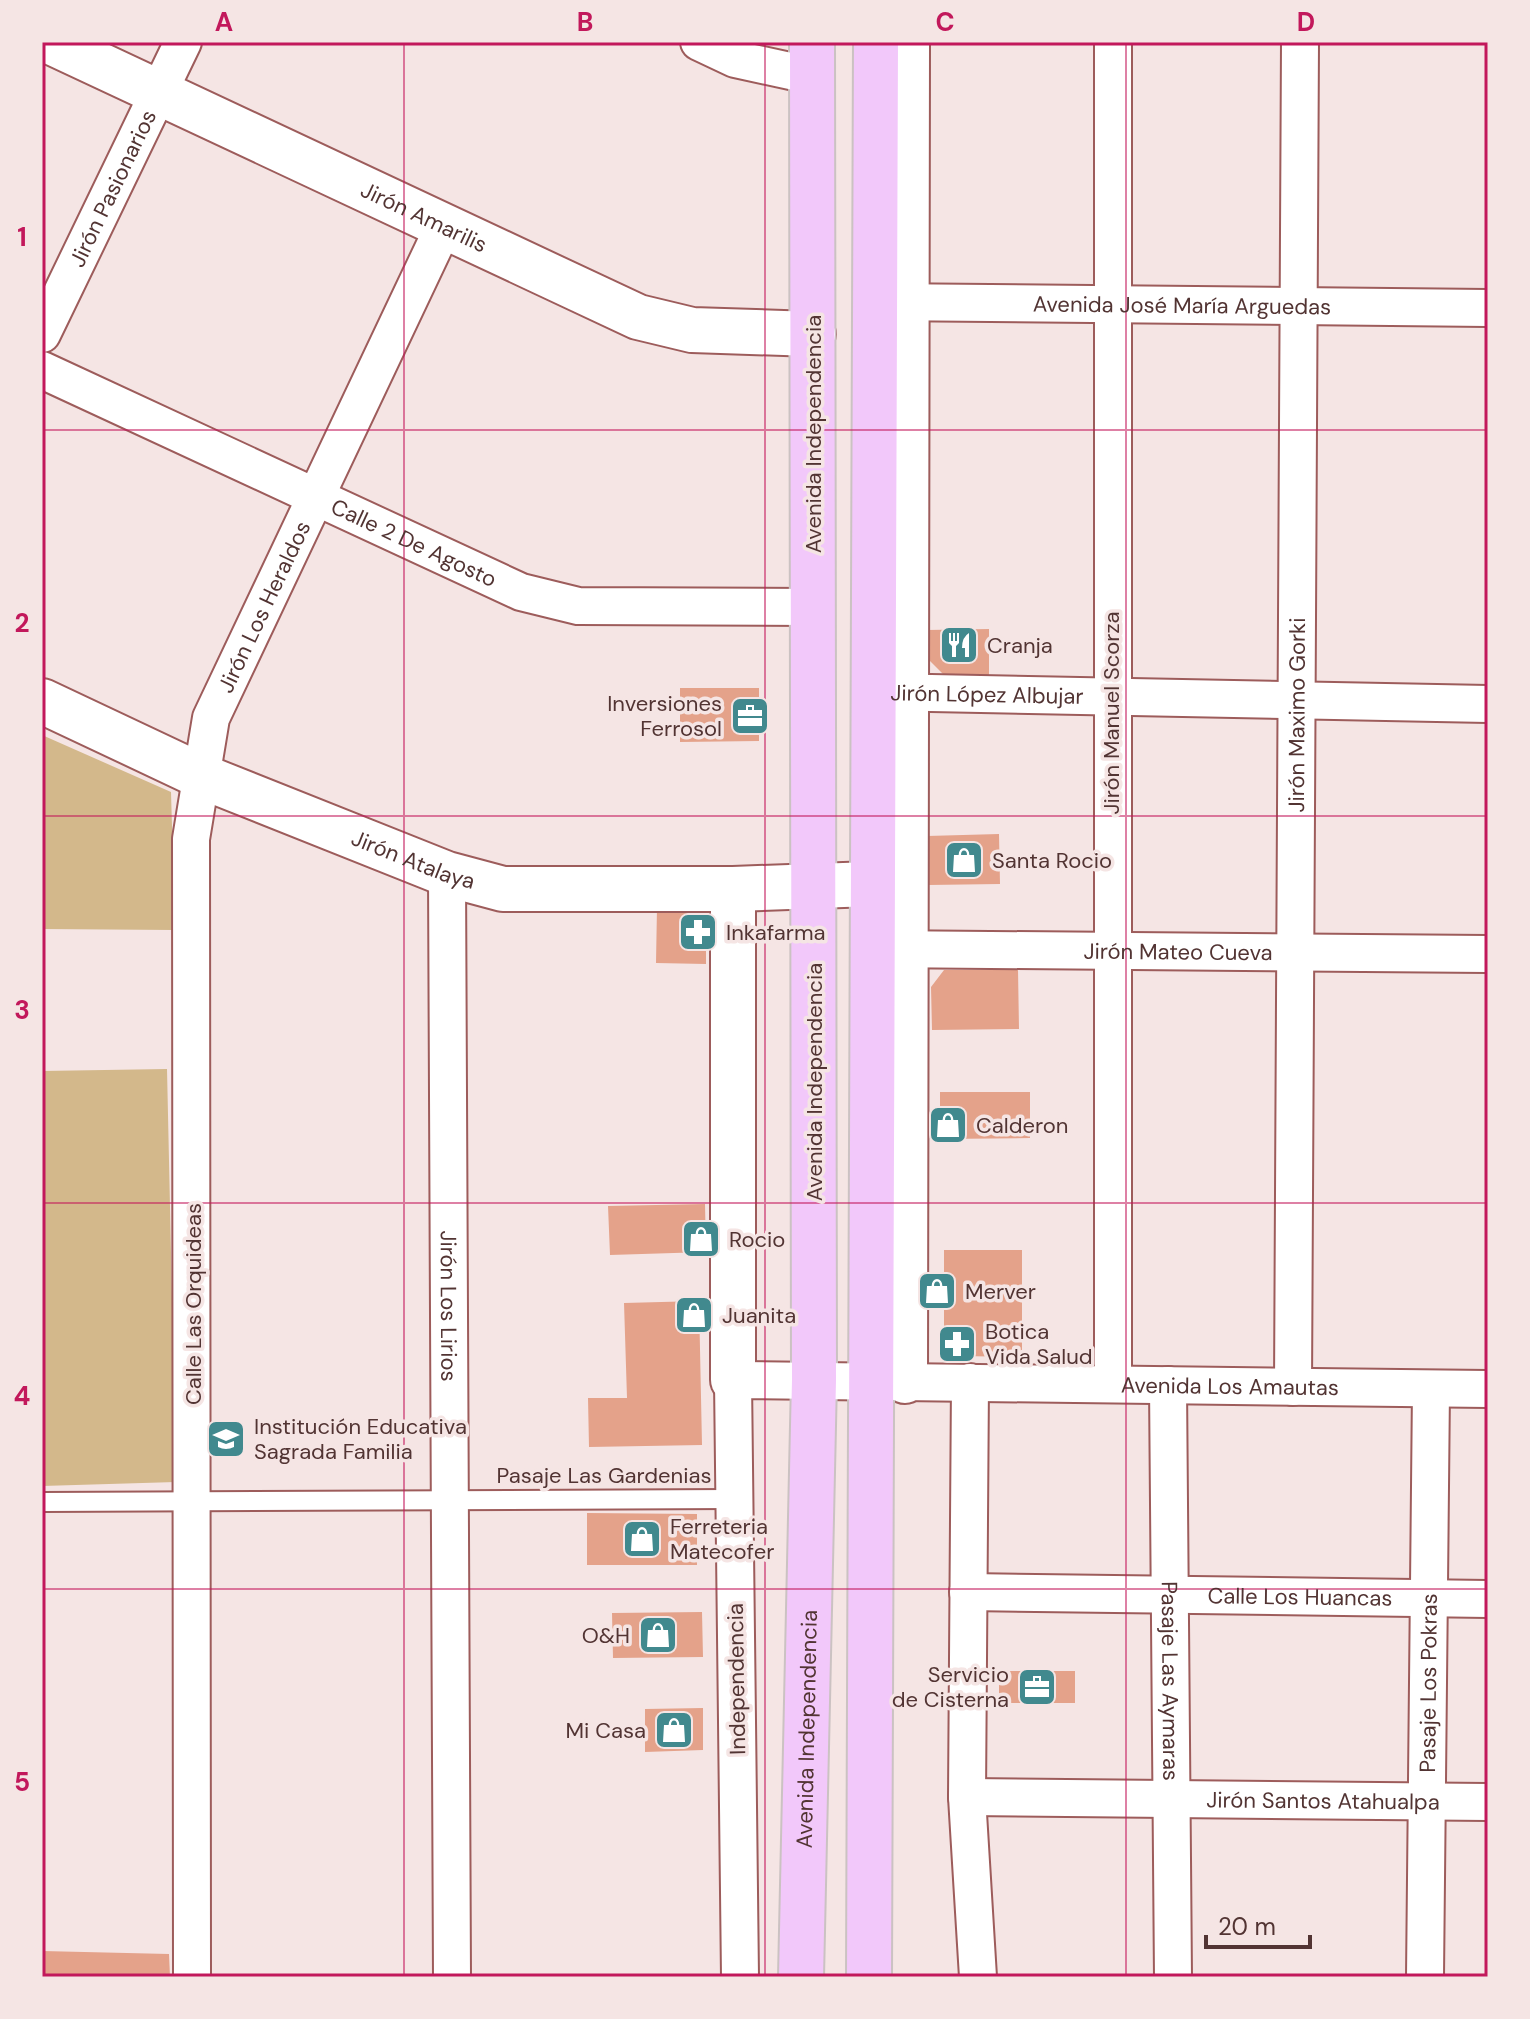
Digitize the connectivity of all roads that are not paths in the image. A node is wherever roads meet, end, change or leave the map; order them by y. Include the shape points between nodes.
1 (51, 42) edge
2 (183, 42) edge
3 (699, 42) edge
4 (876, 42) edge
5 (907, 42) edge
6 (1113, 42) edge
7 (1300, 42) edge
8 (812, 59) edge
9 (158, 92) junction
10 (444, 226) junction
11 (891, 302) junction
12 (1112, 304) junction
13 (1299, 306) junction
14 (1488, 308) edge
15 (42, 334) edge
16 (813, 334) junction
17 (42, 370) edge
18 (316, 497) junction
19 (813, 607) junction
20 (890, 692) junction
21 (1111, 697) junction
22 (1297, 700) junction
23 (42, 701) edge
24 (1488, 704) edge
25 (201, 776) junction
26 (447, 874) junction
27 (813, 884) junction
28 (871, 884) junction
29 (733, 889) junction
30 (887, 949) junction
31 (1111, 951) junction
32 (1296, 952) junction
33 (1488, 954) edge
34 (733, 1380) junction
35 (814, 1380) junction
36 (888, 1381) junction
37 (970, 1382) junction
38 (1113, 1384) junction
39 (1168, 1385) junction
40 (1293, 1387) junction
41 (1431, 1389) junction
42 (1488, 1389) edge
43 (447, 1499) junction
44 (733, 1499) junction
45 (193, 1501) junction
46 (42, 1502) edge
47 (968, 1592) junction
48 (1172, 1594) junction
49 (1429, 1599) junction
50 (1488, 1599) edge
51 (967, 1797) junction
52 (1172, 1799) junction
53 (1427, 1801) junction
54 (1488, 1802) edge
55 (192, 1977) edge
56 (452, 1977) edge
57 (740, 1977) edge
58 (801, 1977) edge
59 (869, 1977) edge
60 (978, 1977) edge
61 (1173, 1977) edge
62 (1425, 1977) edge

1 - 9 street, Jirón Amarilis
2 - 9 street, Jirón Pasionarios
3 - 8 street via 735,59
4 - 11 main road
5 - 11 street
6 - 12 street, Jirón Manuel Scorza
7 - 13 street, Jirón Maximo Gorki
8 - 16 main road, Avenida Independencia
9 - 10 street, Jirón Amarilis
9 - 15 street, Jirón Pasionarios
10 - 16 street, Jirón Amarilis via 638,317 692,330
10 - 18 street, Jirón Los Heraldos
11 - 12 street, Avenida José María Arguedas
11 - 20 main road
12 - 13 street, Avenida José María Arguedas
12 - 21 street, Jirón Manuel Scorza
13 - 14 street, Avenida José María Arguedas
13 - 22 street, Jirón Maximo Gorki
16 - 19 main road, Avenida Independencia
17 - 18 street, Calle 2 De Agosto
18 - 19 street, Calle 2 De Agosto via 521,592 578,606
18 - 25 street, Jirón Los Heraldos via 211,718
19 - 27 main road, Avenida Independencia
20 - 21 street, Jirón López Albujar
20 - 28 main road
20 - 30 street
21 - 22 street, Jirón López Albujar
21 - 31 street, Jirón Manuel Scorza
22 - 24 street, Jirón López Albujar
22 - 32 street, Jirón Maximo Gorki
23 - 25 street, Jirón Atalaya
25 - 26 street, Jirón Atalaya
25 - 45 street, Calle Las Orquideas via 191,839
26 - 29 street, Jirón Atalaya via 503,889
26 - 43 street, Jirón Los Lirios
27 - 28 street, Jirón Atalaya
27 - 29 street, Jirón Atalaya
27 - 35 main road, Avenida Independencia
28 - 30 main road
29 - 34 street
30 - 31 street, Jirón Mateo Cueva
30 - 36 main road
31 - 32 street, Jirón Mateo Cueva
31 - 38 street, Jirón Manuel Scorza
32 - 33 street, Jirón Mateo Cueva
32 - 40 street, Jirón Maximo Gorki
34 - 35 street, Avenida Los Amautas
34 - 44 street, Independencia
35 - 36 street, Avenida Los Amautas
35 - 58 main road, Avenida Independencia
36 - 37 street, Avenida Los Amautas
36 - 59 main road
37 - 38 street, Avenida Los Amautas
37 - 47 street
38 - 39 street, Avenida Los Amautas
39 - 40 street, Avenida Los Amautas
39 - 48 street, Pasaje Las Aymaras
40 - 41 street, Avenida Los Amautas
41 - 42 street, Avenida Los Amautas
41 - 49 street, Pasaje Los Pokras
43 - 44 lane, Pasaje Las Gardenias
43 - 45 lane, Pasaje Las Gardenias
43 - 56 street, Jirón Los Lirios
44 - 57 street, Independencia
45 - 46 lane, Pasaje Las Gardenias
45 - 55 street, Calle Las Orquideas
47 - 48 street, Calle Los Huancas
47 - 51 street
48 - 49 street, Calle Los Huancas
48 - 52 street, Pasaje Las Aymaras
49 - 50 street, Calle Los Huancas
49 - 53 street, Pasaje Los Pokras
51 - 52 street, Jirón Santos Atahualpa
51 - 60 street
52 - 53 street, Jirón Santos Atahualpa
52 - 61 street, Pasaje Las Aymaras
53 - 54 street, Jirón Santos Atahualpa
53 - 62 street, Pasaje Los Pokras

